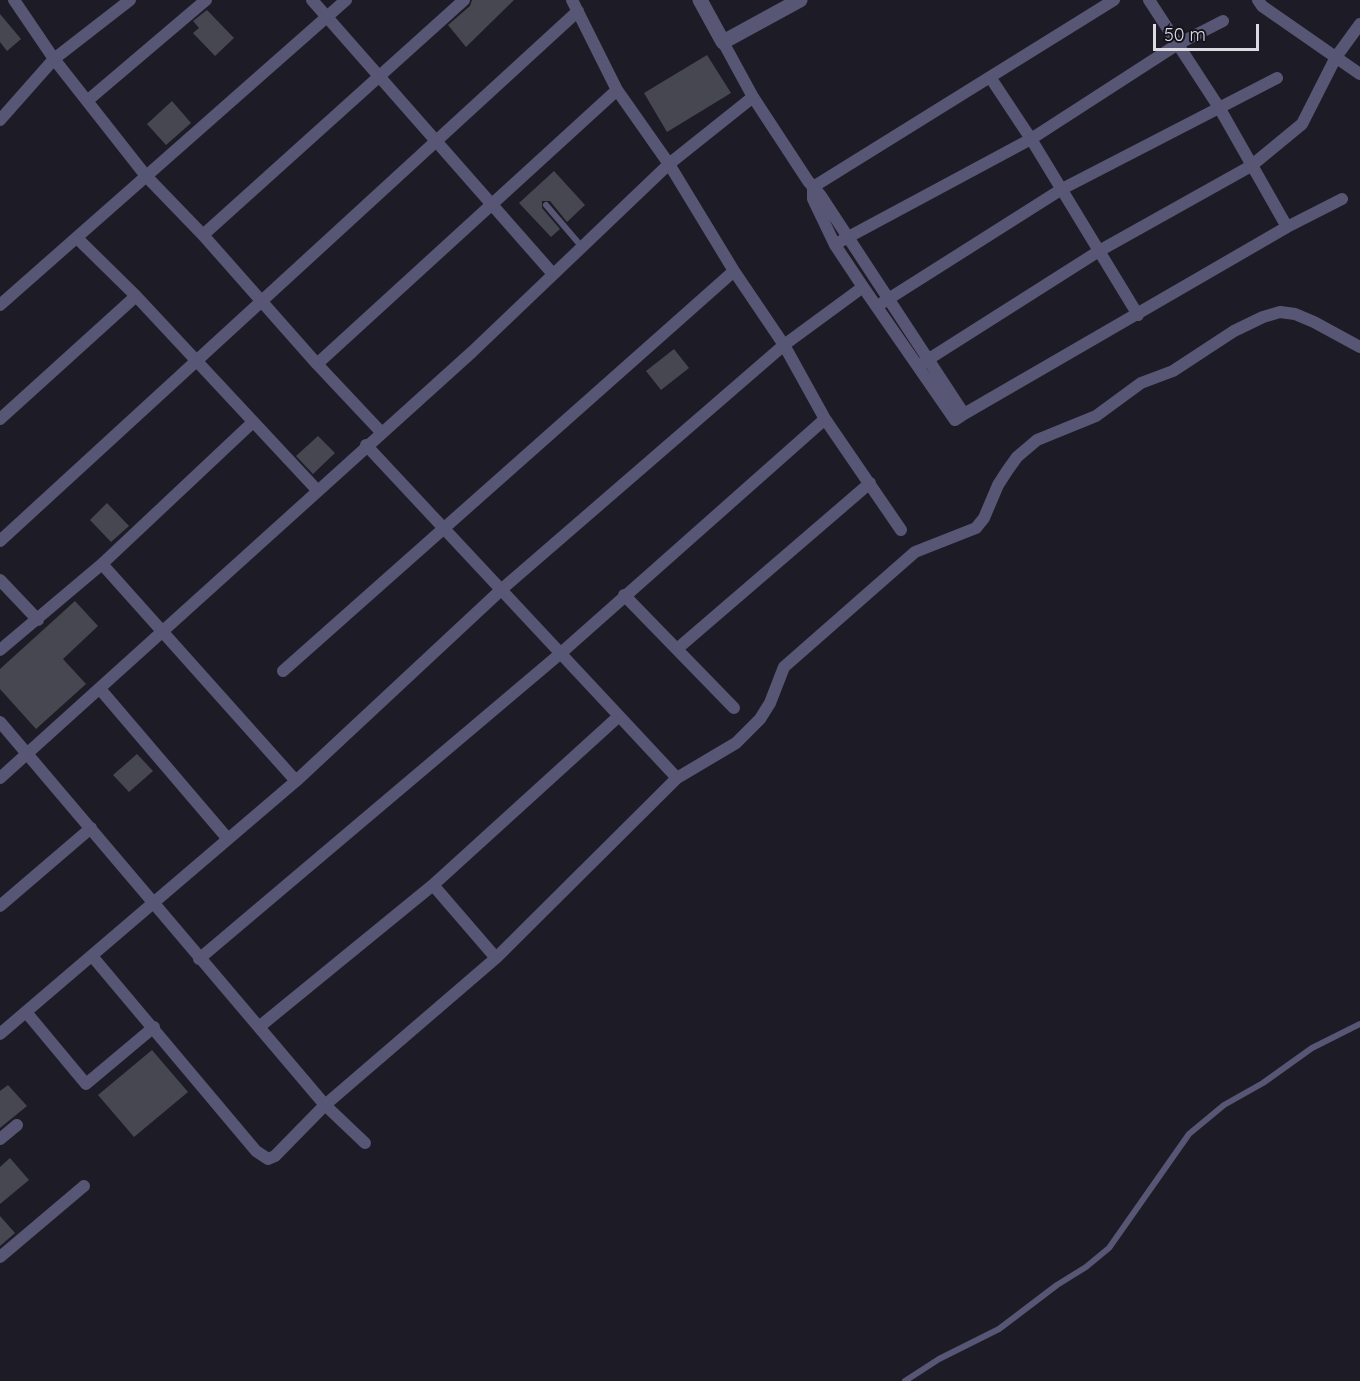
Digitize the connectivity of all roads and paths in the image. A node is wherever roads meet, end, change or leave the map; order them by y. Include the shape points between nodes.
1 (14, 0) edge
2 (130, 0) edge
3 (206, 0) edge
4 (312, 0) edge
5 (346, 0) edge
6 (464, 0) edge
7 (700, 0) edge
8 (800, 0) edge
9 (1114, 0) edge
10 (1149, 0) edge
11 (1258, 0) edge
12 (575, 5) edge
13 (327, 18) junction
14 (1223, 21) dead end
15 (1360, 24) edge
16 (723, 42) junction
17 (1178, 44) junction
18 (1336, 57) junction
19 (54, 59) junction
20 (1360, 74) edge
21 (381, 75) junction
22 (990, 77) junction
23 (1277, 78) dead end
24 (617, 90) junction
25 (753, 98) junction
26 (87, 101) junction
27 (1220, 108) junction
28 (0, 120) edge
29 (1031, 139) junction
30 (437, 140) junction
31 (669, 164) junction
32 (1251, 166) junction
33 (146, 176) junction
34 (813, 187) junction
35 (1062, 189) junction
36 (1342, 199) dead end
37 (492, 204) junction
38 (546, 205) dead end
39 (1287, 227) junction
40 (204, 235) junction
41 (77, 238) junction
42 (847, 238) junction
43 (835, 244) junction
44 (582, 247) junction
45 (1099, 251) junction
46 (734, 271) junction
47 (553, 274) junction
48 (863, 287) junction
49 (136, 296) junction
50 (888, 300) junction
51 (261, 301) junction
52 (0, 305) edge
53 (876, 307) junction
54 (1138, 315) junction
55 (784, 345) junction
56 (1360, 347) edge
57 (196, 361) junction
58 (922, 363) junction
59 (317, 364) junction
60 (0, 419) edge
61 (825, 419) junction
62 (253, 422) junction
63 (381, 432) junction
64 (366, 445) junction
65 (870, 483) junction
66 (317, 490) junction
67 (444, 527) junction
68 (901, 530) dead end
69 (0, 541) edge
70 (102, 564) junction
71 (0, 580) edge
72 (502, 589) junction
73 (624, 595) junction
74 (38, 620) junction
75 (163, 631) junction
76 (0, 650) edge
77 (677, 650) junction
78 (561, 653) junction
79 (283, 671) dead end
80 (100, 689) junction
81 (734, 708) dead end
82 (619, 716) junction
83 (0, 722) edge
84 (28, 754) junction
85 (0, 778) edge
86 (677, 778) junction
87 (296, 781) junction
88 (91, 828) junction
89 (228, 839) junction
90 (433, 885) junction
91 (155, 902) junction
92 (0, 906) edge
93 (92, 956) junction
94 (496, 958) junction
95 (199, 959) junction
96 (26, 1012) junction
97 (1360, 1024) edge
98 (154, 1027) junction
99 (258, 1027) junction
100 (0, 1034) edge
101 (325, 1105) junction
102 (17, 1125) dead end
103 (0, 1139) edge
104 (365, 1143) dead end
105 (84, 1186) dead end
106 (0, 1257) edge
107 (905, 1381) edge

1 - 19 street
2 - 19 street
3 - 26 street
4 - 13 street
5 - 13 street
6 - 21 street
7 - 16 street
8 - 16 street
9 - 22 street
10 - 17 street
11 - 18 street
12 - 24 street
12 - 30 street
13 - 21 street
13 - 33 street
14 - 17 street
15 - 18 street
16 - 25 street
17 - 27 street
17 - 29 street
18 - 20 street
18 - 32 street via 1302,124
19 - 26 street
19 - 28 street
21 - 30 street
21 - 40 street
22 - 29 street
22 - 34 street
23 - 27 street
24 - 31 street
24 - 37 street
25 - 31 street
25 - 34 street
26 - 33 street
27 - 32 street
27 - 35 street
29 - 35 street
29 - 42 street
30 - 37 street
30 - 51 street
31 - 44 street
31 - 46 street
32 - 39 street
32 - 45 street
33 - 40 street
33 - 41 street
34 - 42 street
34 - 43 street via 813,199
35 - 45 street
35 - 50 street
36 - 39 street
37 - 47 street
37 - 59 street
38 - 44 lane
39 - 54 street
40 - 51 street
41 - 49 street
41 - 52 street
42 - 43 street
42 - 50 street
43 - 48 street
44 - 47 street
45 - 54 street
45 - 58 street
46 - 55 street
46 - 67 street
47 - 63 street
48 - 53 street
48 - 55 street
49 - 57 street
49 - 60 street
50 - 53 street
50 - 58 street
51 - 57 street
51 - 59 street
53 - 58 street
54 - 58 street via 955,420
55 - 61 street
55 - 72 street
56 - 86 street via 1314,322 1280,312 1234,331 1173,371 1141,383 1096,416 1037,440 1007,471 976,528 915,552 784,667 760,719 736,743
57 - 62 street
57 - 69 street
59 - 63 street
61 - 65 street
61 - 73 street
62 - 66 street
62 - 70 street
63 - 64 street
64 - 66 street
64 - 67 street
65 - 68 street
65 - 77 street
66 - 75 street
67 - 72 street
67 - 79 street
70 - 74 street
70 - 75 street
71 - 74 street
72 - 78 street
72 - 87 street
73 - 77 street
73 - 78 street
74 - 76 street
75 - 80 street
75 - 87 street
77 - 81 street
78 - 82 street
78 - 95 street
80 - 84 street
80 - 89 street
82 - 86 street
82 - 90 street
83 - 84 street
84 - 85 street
84 - 88 street
86 - 94 street
87 - 89 street
88 - 91 street
88 - 92 street
89 - 91 street
90 - 94 street
90 - 99 street
91 - 93 street
91 - 95 street
93 - 96 street
93 - 98 street
94 - 101 street
95 - 99 street
96 - 98 street via 86,1084
96 - 100 street
97 - 107 lane via 1312,1048 1224,1105 1189,1134 1109,1248 1086,1267 999,1329
98 - 101 street via 268,1159
99 - 101 street
101 - 104 street
102 - 103 street
105 - 106 street

